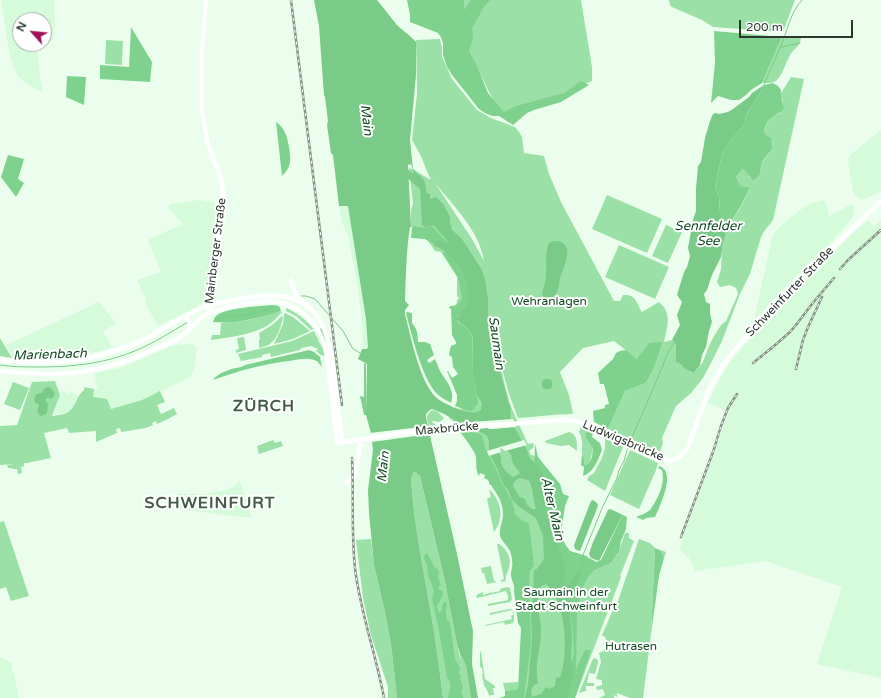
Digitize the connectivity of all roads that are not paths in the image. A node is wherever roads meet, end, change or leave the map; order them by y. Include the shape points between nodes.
1 (206, 0) edge
2 (881, 201) edge
3 (291, 280) dead end
4 (209, 305) junction
5 (308, 307) junction
6 (209, 312) junction
7 (184, 316) junction
8 (190, 327) junction
9 (0, 360) edge
10 (0, 371) edge
11 (332, 382) junction
12 (524, 422) joint
13 (361, 439) junction
14 (675, 460) joint
15 (346, 483) dead end

1 - 4 main road, Mainberger Straße via 202,53 202,110 209,150 219,172 223,193
2 - 14 main road, Schweinfurter Straße via 798,281 728,358 708,392 690,443
3 - 5 main road via 296,294
4 - 5 main road via 268,295 289,298
4 - 6 main road, Mainberger Straße
4 - 7 main road
5 - 11 main road via 317,316 328,340
6 - 8 main road
6 - 11 main road via 270,301 280,302 303,313 319,332
7 - 8 main road via 189,320
7 - 9 main road via 140,342 91,357 48,362
8 - 10 main road via 170,343 129,360 98,369 52,374
11 - 13 main road, Maxbrücke via 339,443
12 - 13 main road, Maxbrücke via 407,432
12 - 14 main road, Ludwigsbrücke via 576,421 663,460
13 - 15 main road via 356,471

